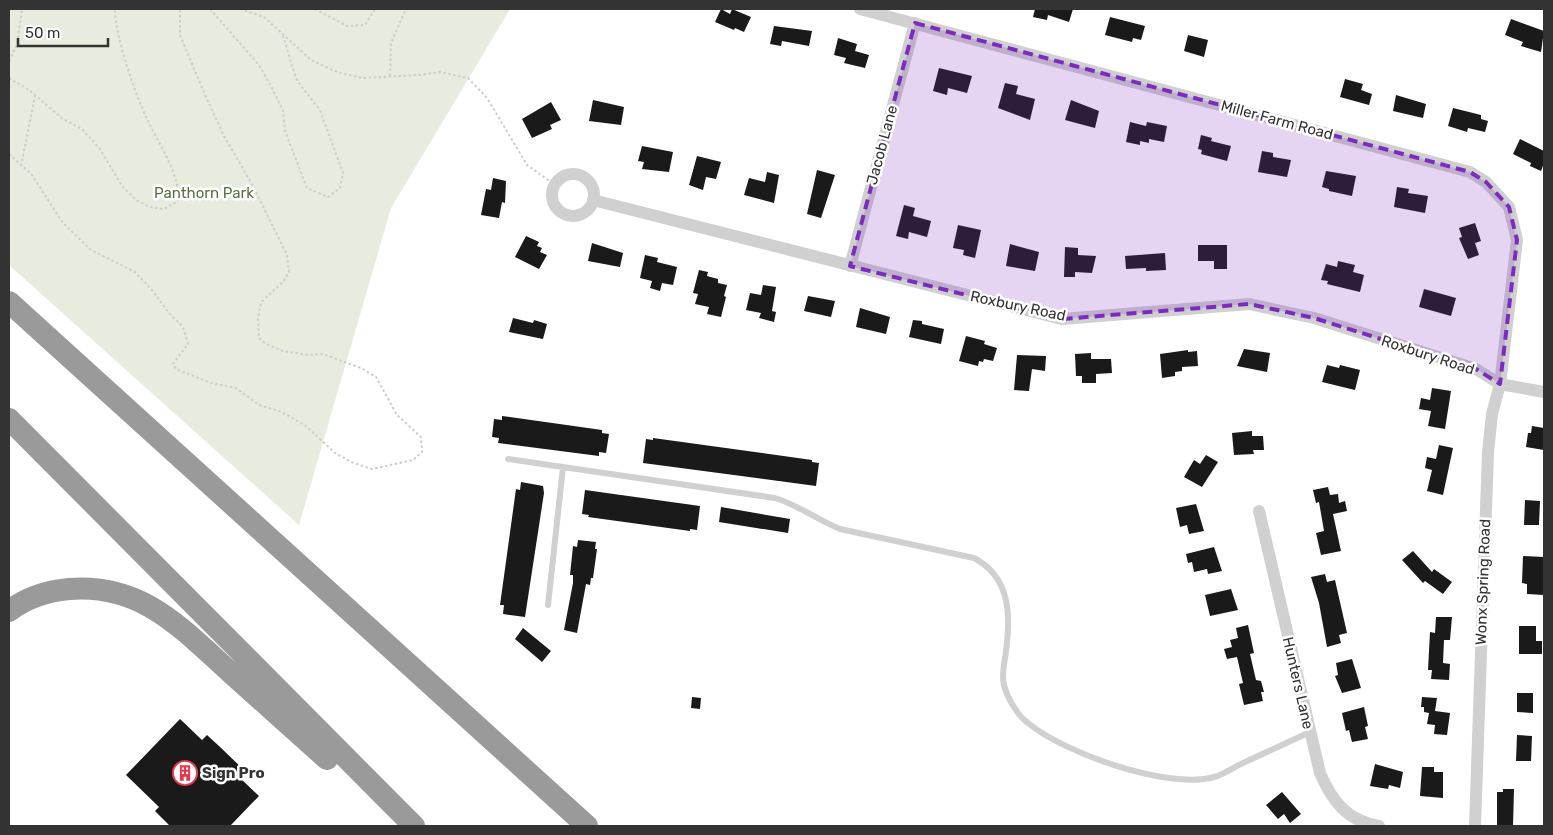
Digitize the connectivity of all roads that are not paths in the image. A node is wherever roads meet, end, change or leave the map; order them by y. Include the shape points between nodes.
1 (860, 9) edge
2 (915, 23) junction
3 (594, 200) junction
4 (850, 266) junction
5 (9, 302) edge
6 (1500, 384) junction
7 (1544, 392) edge
8 (9, 419) edge
9 (508, 459) dead end
10 (563, 467) junction
11 (1259, 510) dead end
12 (548, 605) dead end
13 (9, 611) edge
14 (1310, 732) junction
15 (401, 826) edge
16 (414, 826) edge
17 (587, 826) edge
18 (1379, 826) edge
19 (1475, 826) edge

1 - 2 street, Miller Farm Road
2 - 4 street, Jacob Lane
2 - 6 street, Miller Farm Road via 1470,172 1486,182 1508,207 1517,240
3 - 3 street via 592,186 582,176 566,176 555,185 554,201 557,209 566,215 583,214
3 - 4 street, Roxbury Road
4 - 6 street, Roxbury Road via 1062,319 1249,304 1314,318 1476,368
5 - 17 highway
6 - 7 street
6 - 19 street, Wonx Spring Road via 1492,414 1488,452
8 - 16 highway
9 - 10 lane
10 - 12 lane
10 - 14 lane via 775,498 840,529 957,554 988,566 1001,585 1008,606 1003,682 1014,706 1027,722 1057,742 1128,770 1163,778 1192,780 1214,777
11 - 14 street, Hunters Lane
13 - 15 highway via 40,595 83,588 104,589 146,603 182,630
14 - 18 street, Hunters Lane via 1329,795 1342,809 1366,824

